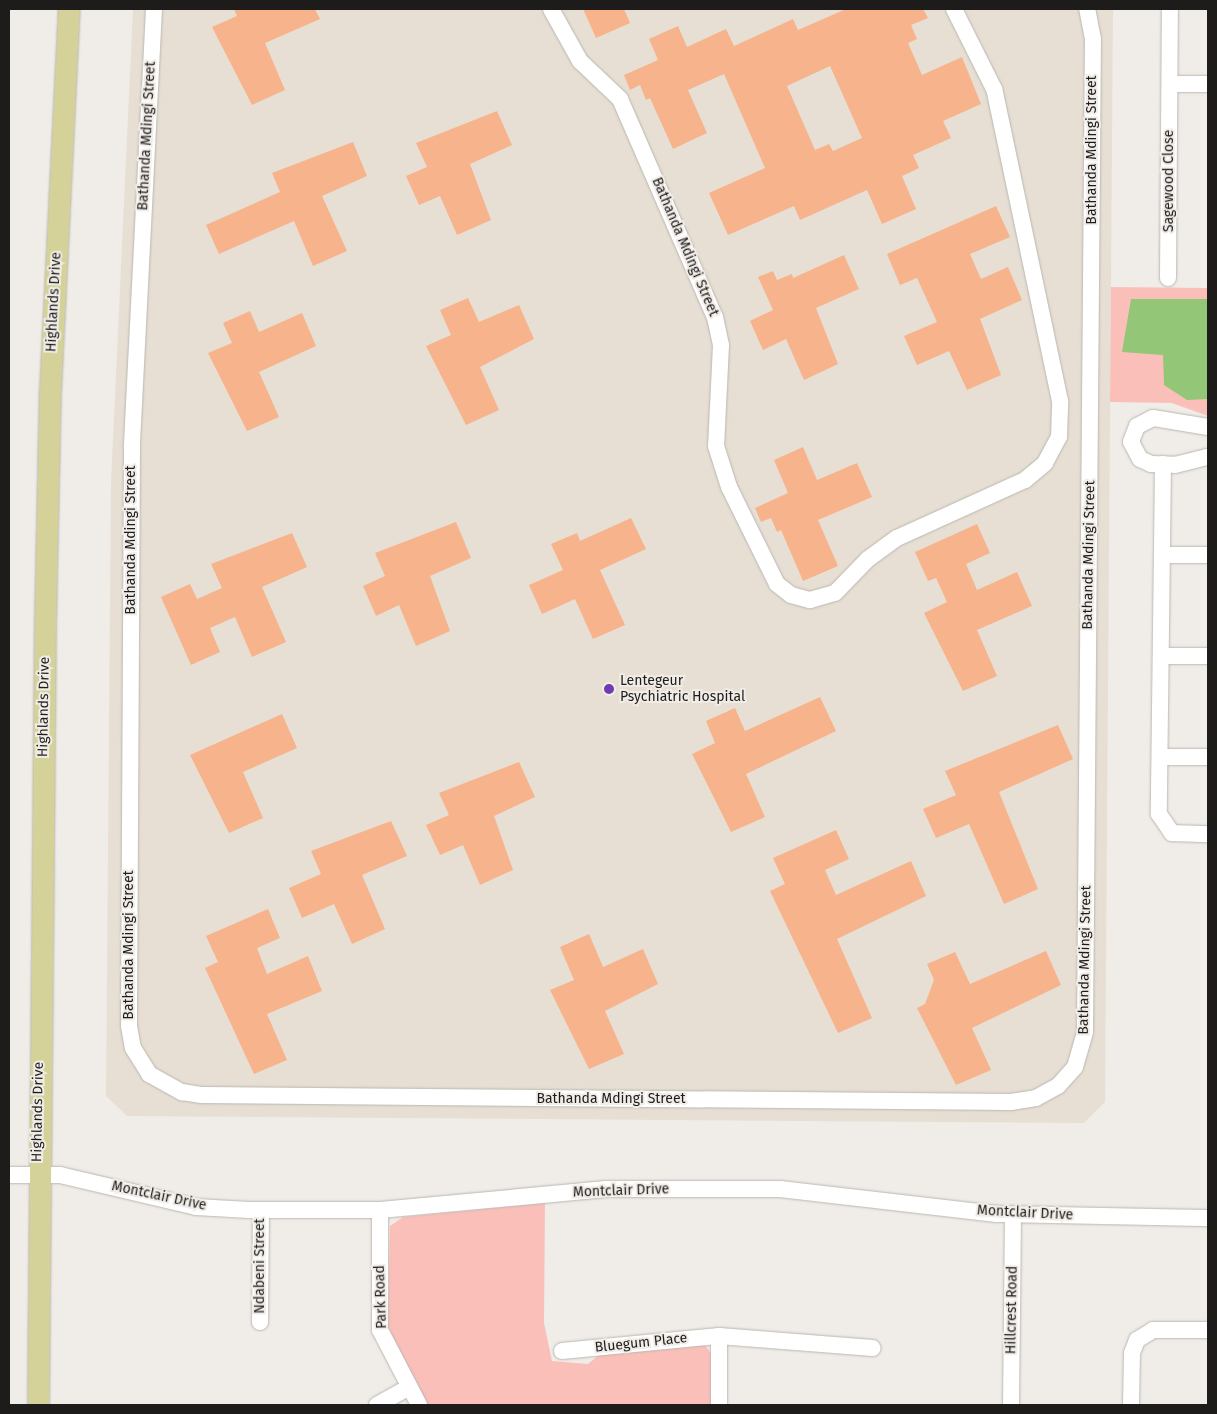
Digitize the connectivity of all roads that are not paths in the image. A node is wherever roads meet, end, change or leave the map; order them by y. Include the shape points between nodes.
1 (69, 9) edge
2 (154, 9) edge
3 (551, 9) edge
4 (954, 9) edge
5 (1087, 9) edge
6 (1170, 9) edge
7 (1170, 84) junction
8 (1208, 84) edge
9 (1168, 278) dead end
10 (1208, 427) edge
11 (1208, 457) edge
12 (1163, 464) junction
13 (1162, 555) junction
14 (1208, 555) edge
15 (1161, 656) junction
16 (1208, 656) edge
17 (1160, 757) junction
18 (1208, 757) edge
19 (1208, 834) edge
20 (38, 1174) junction
21 (9, 1175) edge
22 (261, 1210) junction
23 (380, 1210) junction
24 (1012, 1214) junction
25 (1208, 1218) edge
26 (260, 1322) dead end
27 (1208, 1330) edge
28 (719, 1336) junction
29 (873, 1348) dead end
30 (562, 1351) dead end
31 (408, 1387) junction
32 (38, 1405) edge
33 (376, 1405) edge
34 (419, 1405) edge
35 (719, 1405) edge
36 (1010, 1405) edge
37 (1131, 1405) edge

1 - 20 main road, Highlands Drive via 50,391
2 - 5 street, Bathanda Mdingi Street via 132,446 128,1026 133,1048 145,1069 166,1085 202,1095 1011,1102 1036,1098 1058,1086 1075,1067 1084,1032 1093,39
3 - 4 street, Bathanda Mdingi Street via 580,61 620,99 702,283 720,332 716,446 729,488 777,584 791,595 810,600 835,593 868,559 897,538 1025,480 1045,463 1059,437 1060,401 994,89
6 - 7 street, Sagewood Close
7 - 8 street
7 - 9 street, Sagewood Close
10 - 12 street via 1174,418 1147,419 1137,426 1131,442 1136,454 1146,462
11 - 12 street
12 - 13 street
13 - 14 street
13 - 15 street
15 - 16 street
15 - 17 street
17 - 18 street
17 - 19 street via 1162,825 1172,832
20 - 21 street, Montclair Drive
20 - 22 street, Montclair Drive via 81,1178 196,1207
20 - 32 main road, Highlands Drive
22 - 23 street, Montclair Drive
22 - 26 street, Ndabeni Street
23 - 24 street, Montclair Drive via 606,1189 780,1189
23 - 31 street, Park Road via 380,1330
24 - 25 street, Montclair Drive
24 - 36 street, Hillcrest Road
27 - 37 street via 1153,1330 1137,1340 1132,1353
28 - 29 street, Bluegum Place
28 - 30 street, Bluegum Place
28 - 35 street
31 - 33 street
31 - 34 street, Park Road

